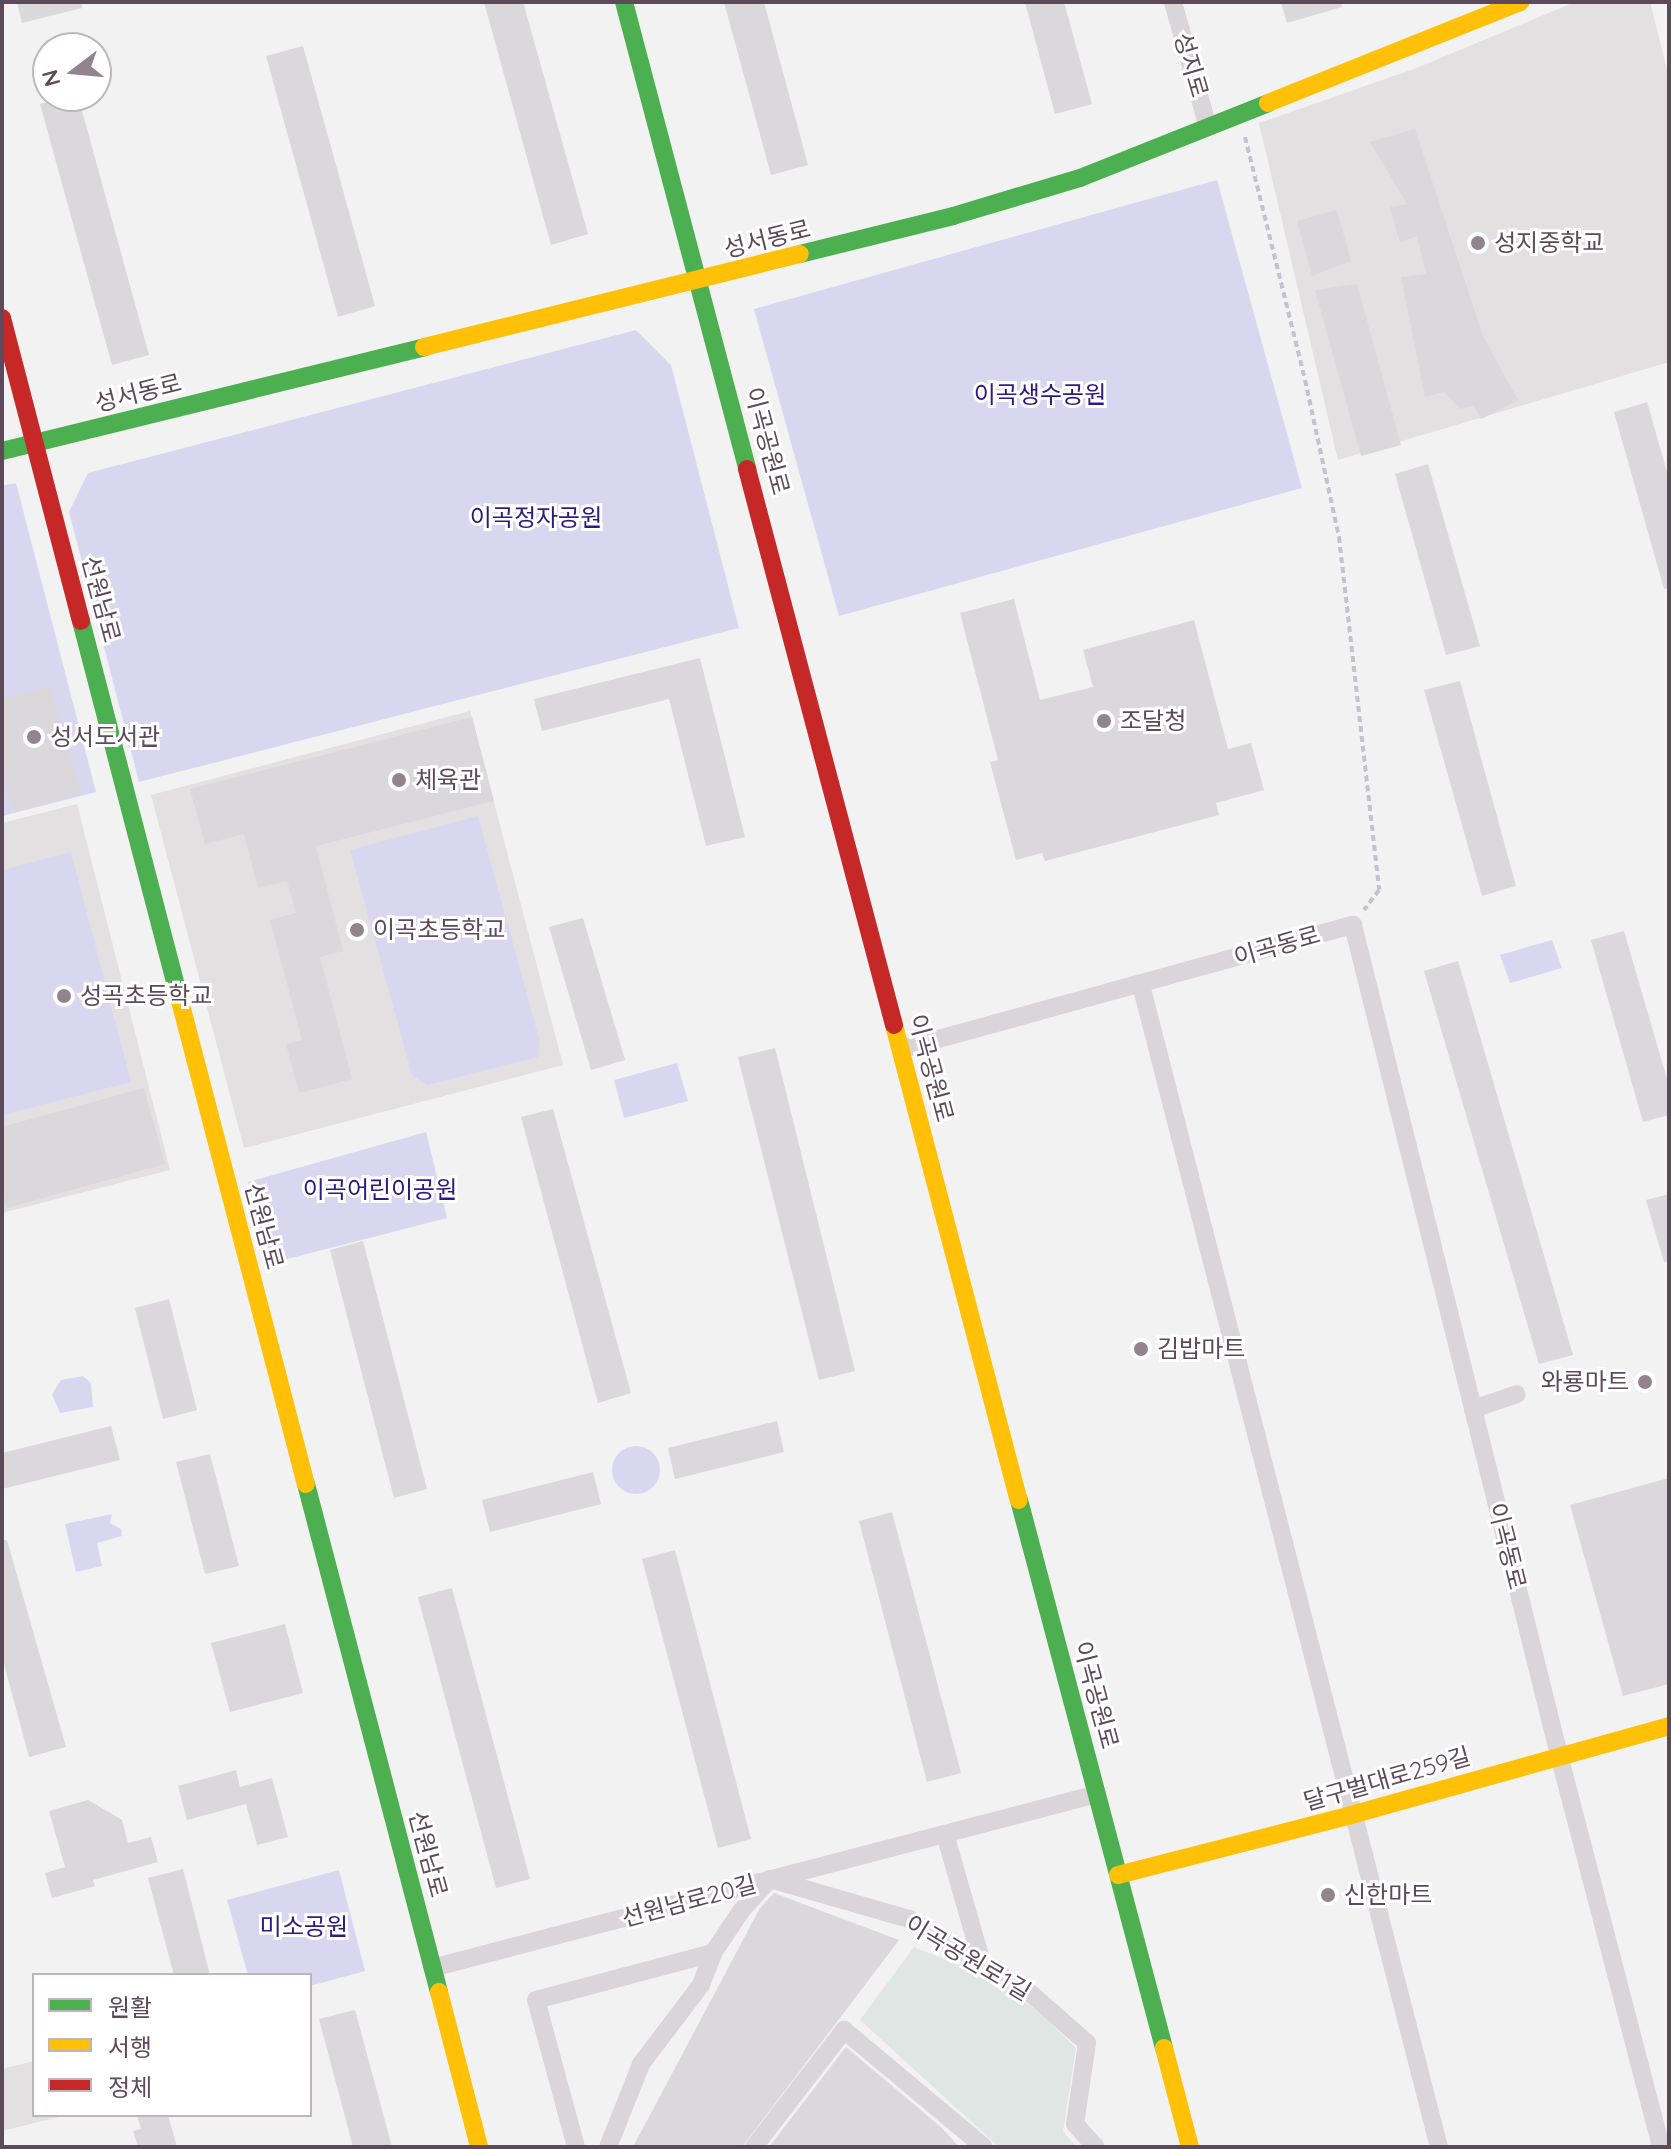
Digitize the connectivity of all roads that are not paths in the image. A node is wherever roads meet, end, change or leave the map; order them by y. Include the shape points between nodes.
1 (624, 2) edge
2 (1173, 2) edge
3 (1521, 2) edge
4 (1208, 127) junction
5 (700, 281) junction
6 (2, 318) edge
7 (36, 442) junction
8 (2, 451) edge
9 (1141, 985) junction
10 (902, 1049) junction
11 (1517, 1394) dead end
12 (1473, 1409) junction
13 (1669, 1726) edge
14 (1559, 1755) junction
15 (1097, 1794) junction
16 (1351, 1815) junction
17 (945, 1834) junction
18 (1118, 1875) junction
19 (770, 1879) junction
20 (713, 1953) junction
21 (982, 1963) junction
22 (432, 1968) junction
23 (479, 2147) edge
24 (576, 2147) edge
25 (608, 2147) edge
26 (754, 2147) edge
27 (984, 2147) edge
28 (1096, 2147) edge
29 (1190, 2147) edge
30 (1439, 2147) edge
31 (1661, 2147) edge

1 - 5 main road, 이곡공원로
2 - 4 street, 성지로
3 - 4 main road, 성서동로
4 - 5 main road, 성서동로 via 1080,178
5 - 7 main road, 성서동로
5 - 10 main road, 이곡공원로
6 - 7 main road, 선원남로
7 - 8 main road, 성서동로
7 - 22 main road, 선원남로
9 - 10 street, 이곡동로
9 - 12 street, 이곡동로 via 1353,925
9 - 16 street
10 - 15 main road, 이곡공원로
11 - 12 street
12 - 14 street, 이곡동로
13 - 14 main road, 달구벌대로259길
14 - 16 main road, 달구벌대로259길
14 - 31 street, 이곡동로
15 - 17 street, 선원남로20길
15 - 18 main road, 이곡공원로
16 - 18 main road, 달구벌대로259길
16 - 30 street
17 - 19 street, 선원남로20길
17 - 21 street
18 - 29 main road, 이곡공원로
19 - 20 street
19 - 21 street, 이곡공원로1길 via 909,1919
19 - 22 street, 선원남로20길
20 - 24 street via 536,2000
20 - 25 street via 701,1985 641,2064
21 - 28 street, 이곡공원로1길 via 1029,1992 1087,2043 1075,2124
22 - 23 main road, 선원남로
26 - 27 street via 844,2030

